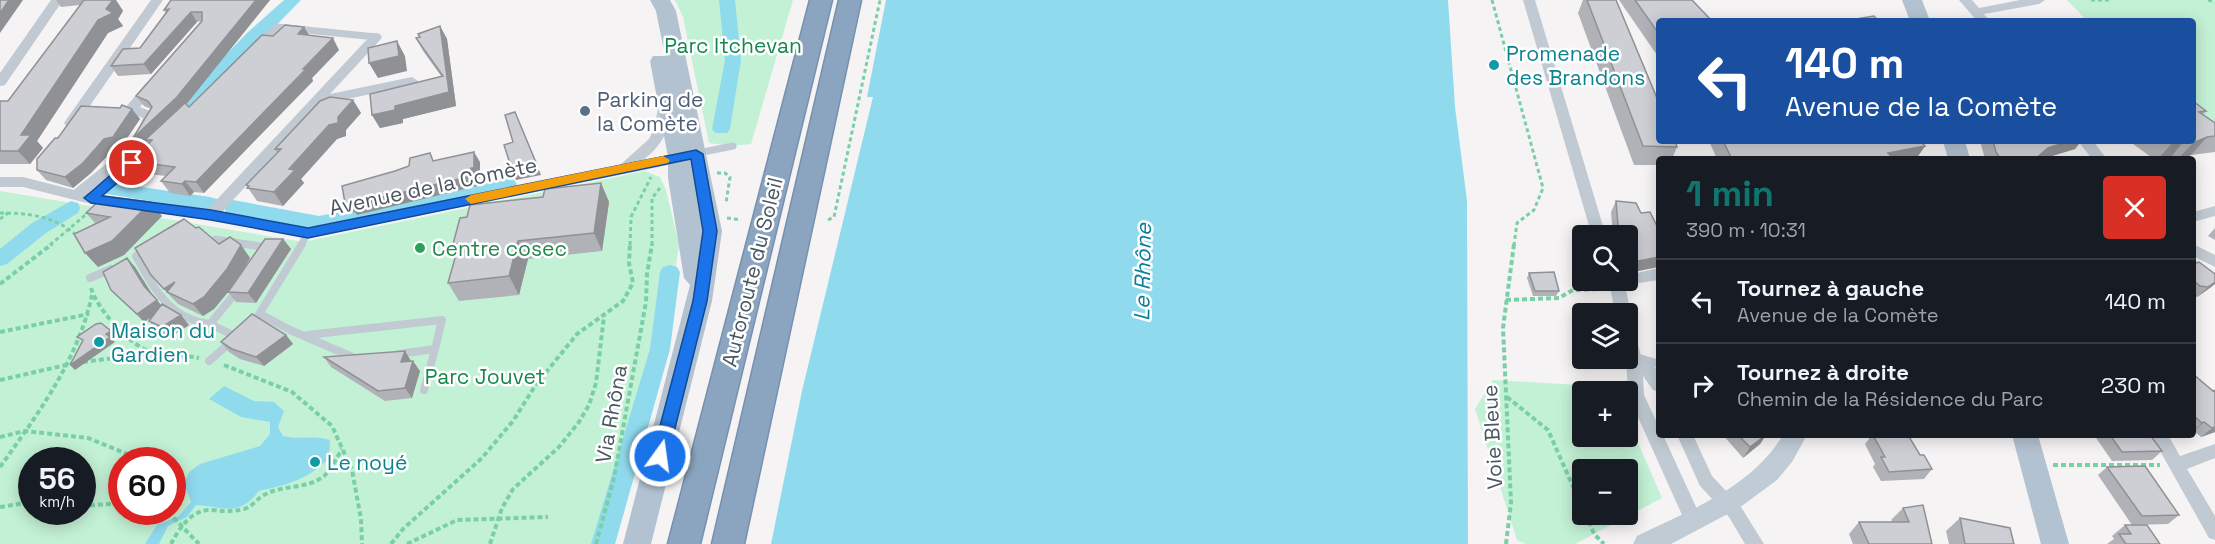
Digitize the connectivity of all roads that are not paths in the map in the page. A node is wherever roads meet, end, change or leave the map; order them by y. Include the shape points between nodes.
1 (57, 0) edge
2 (157, 0) edge
3 (646, 0) edge
4 (660, 0) edge
5 (821, 0) edge
6 (850, 0) edge
7 (1529, 0) edge
8 (1899, 0) edge
9 (1912, 0) edge
10 (2039, 0) edge
11 (1971, 8) edge
12 (1904, 18) edge
13 (1919, 18) edge
14 (376, 37) joint
15 (252, 51) edge
16 (156, 80) edge
17 (412, 81) edge
18 (0, 82) edge
19 (667, 94) junction
20 (315, 102) junction
21 (66, 131) edge
22 (2088, 144) edge
23 (733, 146) dead end
24 (146, 151) edge
25 (688, 156) junction
26 (2098, 156) edge
27 (622, 169) junction
28 (35, 170) edge
29 (0, 182) edge
30 (23, 182) junction
31 (84, 197) junction
32 (2215, 211) edge
33 (211, 215) junction
34 (2196, 216) edge
35 (1596, 225) edge
36 (308, 233) junction
37 (215, 239) edge
38 (151, 245) edge
39 (2196, 251) edge
40 (136, 256) junction
41 (258, 257) edge
42 (126, 261) edge
43 (2215, 262) edge
44 (116, 266) edge
45 (1656, 275) edge
46 (90, 278) road end
47 (1638, 278) edge
48 (242, 285) edge
49 (700, 301) junction
50 (261, 314) junction
51 (253, 321) edge
52 (210, 324) junction
53 (245, 329) edge
54 (306, 336) junction
55 (237, 337) junction
56 (435, 349) junction
57 (391, 355) edge
58 (368, 357) edge
59 (209, 361) road end
60 (1638, 361) edge
61 (1638, 363) edge
62 (1656, 364) edge
63 (1635, 369) edge
64 (1656, 381) edge
65 (424, 390) dead end
66 (1686, 438) edge
67 (1793, 438) edge
68 (2026, 438) edge
69 (2160, 438) edge
70 (2215, 451) edge
71 (2177, 465) junction
72 (1725, 502) junction
73 (1693, 520) junction
74 (2215, 532) edge
75 (637, 544) edge
76 (684, 544) edge
77 (728, 544) edge
78 (1646, 544) edge
79 (1755, 544) edge
80 (2055, 544) edge

1 - 18 street
2 - 21 street
3 - 19 main road
4 - 25 main road via 666,11
5 - 76 highway, Autoroute du Soleil
6 - 77 highway, Autoroute du Soleil
7 - 35 street
8 - 12 main road
9 - 13 main road
10 - 11 street
14 - 15 lane via 276,27
14 - 20 street
16 - 31 street via 133,106 150,116 148,127
17 - 20 street
19 - 25 main road
19 - 27 street via 660,137
20 - 33 street
22 - 26 street
23 - 25 lane
24 - 31 lane
25 - 27 street, Avenue de la Comète
25 - 49 main road via 680,183
25 - 49 main road via 710,231
27 - 36 street, Avenue de la Comète
28 - 30 street
29 - 30 street, Avenue de la Comète
30 - 31 street, Avenue de la Comète
31 - 33 street, Avenue de la Comète
32 - 34 street
33 - 36 street, Avenue de la Comète
36 - 50 lane
37 - 41 lane via 264,247
38 - 40 lane
39 - 43 street
40 - 42 lane
40 - 52 lane via 172,307 191,321
44 - 46 lane
45 - 47 street
48 - 52 lane
49 - 75 main road
50 - 51 lane
50 - 54 lane
52 - 55 lane
53 - 55 lane
54 - 56 lane via 442,320
54 - 58 lane via 357,359
55 - 59 lane
56 - 57 lane
56 - 65 lane
60 - 62 lane
61 - 64 street
63 - 73 street via 1641,410
66 - 72 street via 1706,481
67 - 72 street via 1770,472
68 - 80 main road
69 - 71 street
70 - 71 street
71 - 74 street
72 - 73 street
72 - 79 street
73 - 78 street

